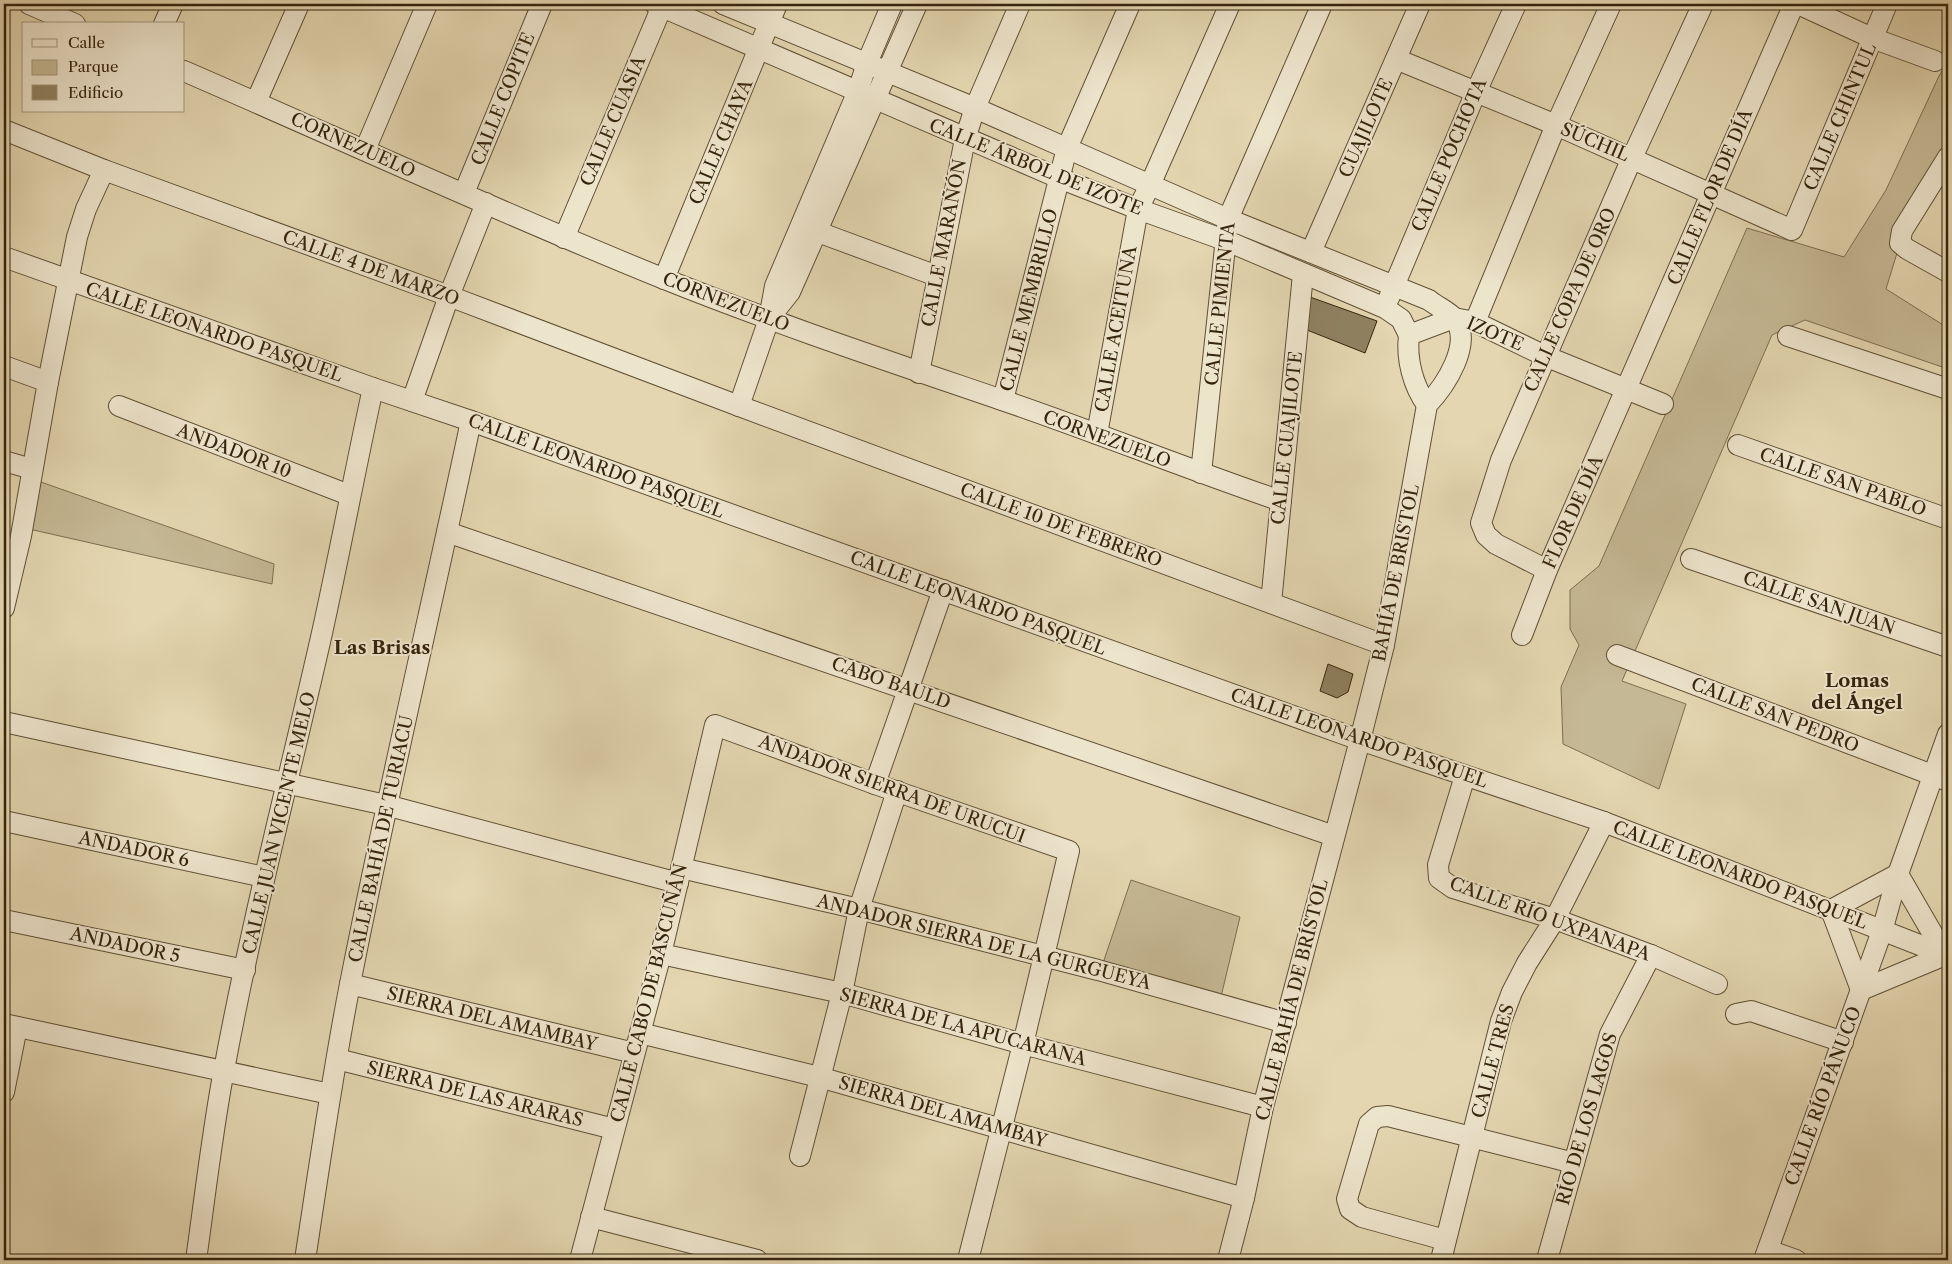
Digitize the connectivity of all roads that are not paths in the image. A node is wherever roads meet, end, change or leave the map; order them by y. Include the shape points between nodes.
1 (29, 4) edge
2 (173, 4) edge
3 (299, 4) edge
4 (427, 4) edge
5 (542, 4) edge
6 (723, 4) edge
7 (892, 4) edge
8 (917, 4) edge
9 (1020, 4) edge
10 (1130, 4) edge
11 (1230, 4) edge
12 (1322, 4) edge
13 (1420, 4) edge
14 (1516, 4) edge
15 (1611, 4) edge
16 (1703, 4) edge
17 (1794, 4) edge
18 (1798, 4) edge
19 (1887, 4) edge
20 (660, 5) edge
21 (56, 9) edge
22 (773, 13) edge
23 (72, 22) edge
24 (165, 22) edge
25 (1872, 38) junction
26 (760, 50) junction
27 (1396, 59) junction
28 (1934, 61) dead end
29 (867, 63) junction
30 (185, 71) edge
31 (888, 72) junction
32 (858, 92) junction
33 (1476, 92) junction
34 (876, 99) junction
35 (256, 102) junction
36 (974, 108) junction
37 (1556, 125) junction
38 (4, 130) edge
39 (965, 139) junction
40 (1067, 148) junction
41 (365, 150) junction
42 (1948, 157) edge
43 (1632, 158) junction
44 (104, 170) junction
45 (1059, 178) junction
46 (1150, 185) junction
47 (464, 193) junction
48 (1711, 194) junction
49 (486, 203) junction
50 (1138, 209) junction
51 (1228, 219) junction
52 (1792, 230) joint
53 (818, 232) junction
54 (564, 238) junction
55 (1227, 241) junction
56 (1311, 252) junction
57 (4, 257) edge
58 (1948, 272) edge
59 (1303, 274) junction
60 (937, 276) junction
61 (664, 279) junction
62 (68, 280) junction
63 (1394, 287) junction
64 (449, 296) junction
65 (1385, 308) junction
66 (1454, 318) junction
67 (769, 319) junction
68 (1475, 322) junction
69 (1409, 335) junction
70 (1788, 336) dead end
71 (1545, 356) junction
72 (4, 366) edge
73 (919, 373) junction
74 (48, 382) junction
75 (373, 388) junction
76 (1948, 389) edge
77 (1626, 390) junction
78 (1003, 400) junction
79 (412, 401) junction
80 (1663, 404) dead end
81 (1427, 405) junction
82 (119, 406) dead end
83 (739, 406) junction
84 (471, 421) junction
85 (1097, 434) junction
86 (1738, 444) dead end
87 (4, 461) edge
88 (32, 470) junction
89 (1201, 474) junction
90 (349, 495) junction
91 (1281, 501) junction
92 (1948, 519) edge
93 (447, 532) junction
94 (1691, 559) dead end
95 (1547, 570) junction
96 (943, 590) junction
97 (1271, 603) junction
98 (4, 608) edge
99 (1522, 635) dead end
100 (1384, 645) junction
101 (1948, 647) edge
102 (1617, 655) dead end
103 (907, 689) junction
104 (4, 722) edge
105 (714, 725) joint
106 (1948, 734) edge
107 (1360, 740) junction
108 (1465, 776) junction
109 (1941, 778) edge
110 (288, 784) junction
111 (876, 784) junction
112 (897, 791) junction
113 (386, 805) junction
114 (4, 822) edge
115 (1604, 822) junction
116 (1334, 836) junction
117 (1898, 874) junction
118 (680, 876) junction
119 (264, 878) junction
120 (859, 909) junction
121 (1831, 910) junction
122 (1555, 919) junction
123 (4, 920) edge
124 (1882, 931) junction
125 (661, 954) junction
126 (1651, 955) junction
127 (1947, 955) edge
128 (1044, 956) junction
129 (245, 970) junction
130 (350, 984) junction
131 (1718, 984) dead end
132 (1861, 990) junction
133 (842, 993) junction
134 (1736, 1014) dead end
135 (1286, 1023) junction
136 (10, 1026) edge
137 (640, 1033) junction
138 (1843, 1042) junction
139 (1023, 1044) junction
140 (634, 1053) junction
141 (337, 1059) junction
142 (223, 1071) junction
143 (819, 1077) junction
144 (4, 1092) edge
145 (330, 1094) junction
146 (1263, 1107) junction
147 (614, 1129) junction
148 (1001, 1129) junction
149 (1473, 1137) junction
150 (800, 1156) dead end
151 (1574, 1163) junction
152 (1244, 1198) junction
153 (591, 1217) junction
154 (1445, 1240) junction
155 (1766, 1255) edge
156 (196, 1260) edge
157 (305, 1260) edge
158 (580, 1260) edge
159 (757, 1260) edge
160 (968, 1260) edge
161 (1228, 1260) edge
162 (1440, 1260) edge
163 (1547, 1260) edge
164 (1796, 1260) edge

1 - 21 street
2 - 24 street
3 - 35 street
4 - 41 street
5 - 47 street, CALLE COPITE
6 - 22 street, CALLE ÁRBOL DE IZOTE
7 - 29 street
8 - 31 street
9 - 36 street, CALLE MARAÑÓN
10 - 40 street, CALLE MEMBRILLO
11 - 46 street, CALLE ACEITUNA
12 - 51 street, CALLE PIMIENTA
13 - 27 street, CUAJILOTE
14 - 33 street, CALLE POCHOTA
15 - 37 street
16 - 43 street, CALLE COPA DE ORO
17 - 48 street, CALLE FLOR DE DÍA
18 - 25 street
19 - 25 street, CALLE CHINTUL
20 - 26 street, CALLE ÁRBOL DE IZOTE
20 - 54 street, CALLE CUASIA
21 - 23 street
22 - 26 street, CALLE CHAYA
22 - 29 street, CALLE ÁRBOL DE IZOTE
25 - 28 street
25 - 52 street, CALLE CHINTUL
26 - 32 street, CALLE ÁRBOL DE IZOTE
26 - 61 street, CALLE CHAYA
27 - 33 street, SÚCHIL
27 - 56 street, CUAJILOTE
29 - 31 street, CALLE ÁRBOL DE IZOTE
29 - 32 street
30 - 35 street, CORNEZUELO
31 - 34 street
31 - 36 street, CALLE ÁRBOL DE IZOTE
32 - 34 street, CALLE ÁRBOL DE IZOTE
32 - 67 street via 775,286
33 - 37 street, SÚCHIL
33 - 63 street, CALLE POCHOTA
34 - 39 street, CALLE ÁRBOL DE IZOTE
34 - 53 street
35 - 41 street, CORNEZUELO
36 - 39 street, CALLE MARAÑÓN
36 - 40 street, CALLE ÁRBOL DE IZOTE
37 - 43 street, SÚCHIL
37 - 68 street
38 - 44 street, CALLE 4 DE MARZO
39 - 45 street, CALLE ÁRBOL DE IZOTE
39 - 60 street, CALLE MARAÑÓN
40 - 45 street, CALLE MEMBRILLO
40 - 46 street, CALLE ÁRBOL DE IZOTE
41 - 47 street, CORNEZUELO
42 - 58 street via 1902,231 1900,243
43 - 48 street, SÚCHIL
43 - 71 street, CALLE COPA DE ORO
44 - 62 street via 86,209
44 - 64 street, CALLE 4 DE MARZO
45 - 50 street, CALLE ÁRBOL DE IZOTE
45 - 78 street, CALLE MEMBRILLO
46 - 50 street, CALLE ACEITUNA
46 - 51 street, CALLE ÁRBOL DE IZOTE
47 - 49 street, CORNEZUELO
48 - 52 street, SÚCHIL
48 - 77 street, CALLE FLOR DE DÍA
49 - 54 street, CORNEZUELO
49 - 64 street
50 - 55 street, CALLE ÁRBOL DE IZOTE
50 - 85 street, CALLE ACEITUNA
51 - 55 street, CALLE PIMIENTA
51 - 56 street, CALLE ÁRBOL DE IZOTE
53 - 60 street
53 - 67 street via 790,292
54 - 61 street, CORNEZUELO
55 - 59 street, CALLE ÁRBOL DE IZOTE
55 - 89 street, CALLE PIMIENTA
56 - 63 street, CALLE ÁRBOL DE IZOTE
57 - 62 street, CALLE LEONARDO PASQUEL
59 - 65 street, CALLE ÁRBOL DE IZOTE
59 - 91 street, CALLE CUAJILOTE
60 - 73 street, CALLE MARAÑÓN
61 - 67 street, CORNEZUELO
62 - 74 street
62 - 75 street, CALLE LEONARDO PASQUEL
63 - 65 street, CALLE POCHOTA
63 - 66 street, CALLE ÁRBOL DE IZOTE via 1429,300
64 - 79 street
64 - 83 street, CALLE 4 DE MARZO
65 - 69 street, CALLE ÁRBOL DE IZOTE via 1401,319
66 - 68 street, IZOTE
66 - 69 street, IZOTE
66 - 81 street, BAHÍA DE BRISTOL via 1460,330 1458,359 1438,394
67 - 73 street, CORNEZUELO
67 - 83 street
68 - 71 street, IZOTE
69 - 81 street via 1409,362 1418,393
70 - 76 street
71 - 77 street, IZOTE
71 - 95 street, CALLE COPA DE ORO via 1496,473 1481,523 1486,535 1496,544
72 - 74 street
73 - 78 street, CORNEZUELO
74 - 88 street
75 - 79 street, CALLE LEONARDO PASQUEL
75 - 90 street, CALLE JUAN VICENTE MELO
77 - 80 street, IZOTE
77 - 95 street, FLOR DE DÍA
78 - 85 street, CORNEZUELO
79 - 84 street, CALLE LEONARDO PASQUEL
81 - 100 street, BAHÍA DE BRISTOL
82 - 90 street, ANDADOR 10
83 - 97 street, CALLE 10 DE FEBRERO
84 - 93 street, CALLE BAHÍA DE TURIACU
84 - 96 street, CALLE LEONARDO PASQUEL
85 - 89 street, CORNEZUELO
86 - 92 street, CALLE SAN PABLO
87 - 88 street
88 - 98 street
89 - 91 street, CORNEZUELO
90 - 110 street, CALLE JUAN VICENTE MELO via 329,603
91 - 97 street, CALLE CUAJILOTE
93 - 103 street, CABO BAULD
93 - 113 street, CALLE BAHÍA DE TURIACU
94 - 101 street, CALLE SAN JUAN
95 - 99 street, FLOR DE DÍA
96 - 103 street
96 - 107 street, CALLE LEONARDO PASQUEL
97 - 100 street, CALLE 10 DE FEBRERO
100 - 107 street, BAHÍA DE BRISTOL
102 - 109 street, CALLE SAN PEDRO
103 - 111 street
103 - 116 street, CABO BAULD
104 - 110 street, ANDADOR SIERRA DE LA GURGUEYA
105 - 111 street, ANDADOR SIERRA DE URUCUI
105 - 118 street, CALLE CABO DE BASCUÑÁN
106 - 109 street, CALLE RÍO PÁNUCO
107 - 108 street, CALLE LEONARDO PASQUEL
107 - 116 street, CALLE BAHÍA DE BRÍSTOL
108 - 115 street, CALLE LEONARDO PASQUEL
108 - 122 street, CALLE RÍO UXPANAPA via 1438,865 1439,878 1453,888
109 - 117 street, CALLE RÍO PÁNUCO
110 - 113 street, ANDADOR SIERRA DE LA GURGUEYA
110 - 119 street, CALLE JUAN VICENTE MELO
111 - 112 street, ANDADOR SIERRA DE URUCUI
112 - 120 street
112 - 128 street, ANDADOR SIERRA DE URUCUI via 1069,851
113 - 118 street, ANDADOR SIERRA DE LA GURGUEYA
113 - 130 street, CALLE BAHÍA DE TURIACU
114 - 119 street, ANDADOR 6
115 - 121 street, CALLE LEONARDO PASQUEL
115 - 122 street, CALLE TRES
116 - 135 street, CALLE BAHÍA DE BRÍSTOL
117 - 121 street
117 - 124 street, CALLE RÍO PÁNUCO
117 - 127 street
118 - 120 street, ANDADOR SIERRA DE LA GURGUEYA
118 - 125 street, CALLE CABO DE BASCUÑÁN
119 - 129 street, CALLE JUAN VICENTE MELO
120 - 128 street, ANDADOR SIERRA DE LA GURGUEYA
120 - 133 street
121 - 124 street, CALLE LEONARDO PASQUEL
121 - 132 street
122 - 126 street, CALLE RÍO UXPANAPA
122 - 149 street, CALLE TRES via 1527,963 1501,1021
123 - 129 street, ANDADOR 5
124 - 127 street, CALLE LEONARDO PASQUEL
124 - 132 street, CALLE RÍO PÁNUCO
125 - 133 street, SIERRA DE LA APUCARANA
125 - 137 street, CALLE CABO DE BASCUÑÁN
126 - 131 street, CALLE RÍO UXPANAPA
126 - 151 street, RÍO DE LOS LAGOS via 1610,1034
127 - 132 street
128 - 135 street, ANDADOR SIERRA DE LA GURGUEYA
128 - 139 street
129 - 142 street, CALLE JUAN VICENTE MELO
130 - 140 street, SIERRA DEL AMAMBAY
130 - 141 street, CALLE BAHÍA DE TURIACU
132 - 138 street, CALLE RÍO PÁNUCO
133 - 139 street, SIERRA DE LA APUCARANA
133 - 143 street
134 - 138 street via 1751,1011
135 - 146 street, CALLE BAHÍA DE BRÍSTOL
136 - 142 street
136 - 144 street
137 - 140 street, CALLE CABO DE BASCUÑÁN
137 - 143 street, SIERRA DEL AMAMBAY
138 - 155 street, CALLE RÍO PÁNUCO
139 - 146 street, SIERRA DE LA APUCARANA
139 - 148 street
140 - 147 street, CALLE CABO DE BASCUÑÁN
141 - 145 street, CALLE BAHÍA DE TURIACU
141 - 147 street, SIERRA DE LAS ARARAS
142 - 145 street
142 - 156 street, CALLE JUAN VICENTE MELO
143 - 148 street, SIERRA DEL AMAMBAY
143 - 150 street
145 - 157 street, CALLE BAHÍA DE TURIACU
146 - 152 street, CALLE BAHÍA DE BRÍSTOL
147 - 153 street, CALLE CABO DE BASCUÑÁN
148 - 152 street, SIERRA DEL AMAMBAY
148 - 160 street
149 - 151 street
149 - 154 street, CALLE TRES
149 - 154 street via 1388,1116 1377,1117 1369,1124 1347,1199 1350,1209 1362,1217
151 - 163 street, RÍO DE LOS LAGOS
152 - 161 street, CALLE BAHÍA DE BRÍSTOL
153 - 158 street, CALLE CABO DE BASCUÑÁN
153 - 159 street
154 - 162 street, CALLE TRES
155 - 164 street

